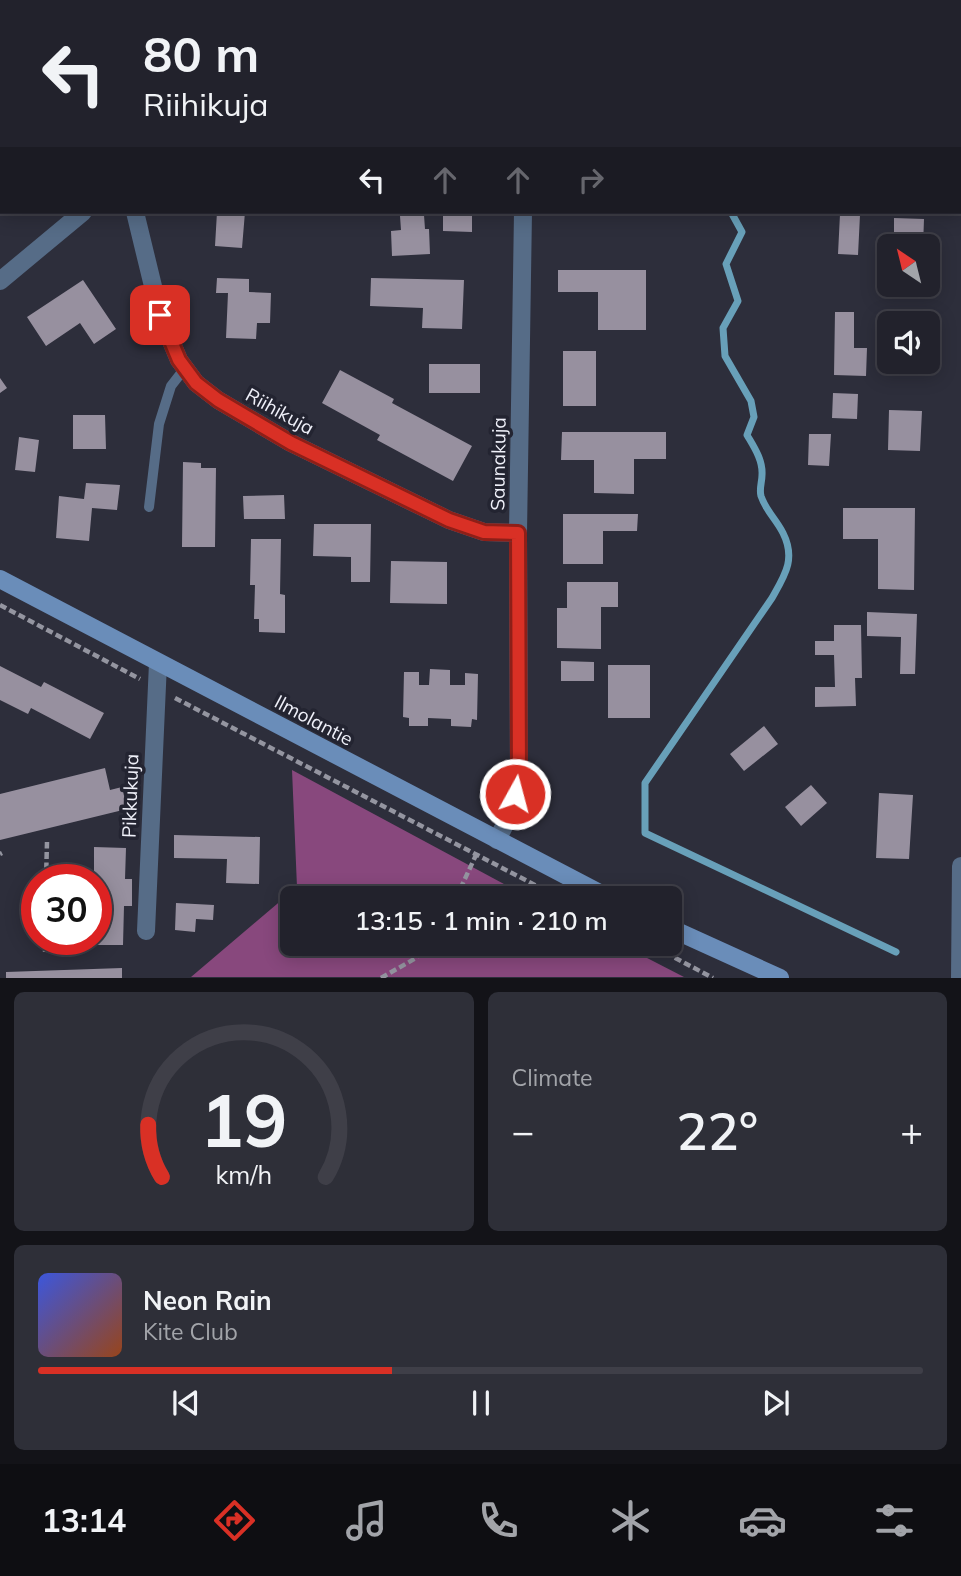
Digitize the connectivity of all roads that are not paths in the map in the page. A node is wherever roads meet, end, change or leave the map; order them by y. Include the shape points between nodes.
1 (81, 214) edge
2 (135, 214) edge
3 (523, 214) edge
4 (0, 281) edge
5 (185, 368) junction
6 (149, 507) dead end
7 (518, 533) junction
8 (0, 579) edge
9 (158, 663) junction
10 (497, 840) junction
11 (961, 866) edge
12 (586, 886) edge
13 (146, 930) dead end
14 (682, 933) edge
15 (780, 978) edge
16 (960, 978) edge

1 - 4 street
2 - 5 street, Riihikuja via 160,315
3 - 7 street, Saunakuja
5 - 6 lane via 171,386 159,424
5 - 7 street, Riihikuja via 218,400 315,455 449,520 484,532
7 - 10 street, Saunakuja via 519,775 510,813
8 - 9 street, Ilmolantie
9 - 10 street, Ilmolantie
9 - 13 street, Pikkukuja
10 - 12 street, Ilmolantie
11 - 16 street
14 - 15 street

